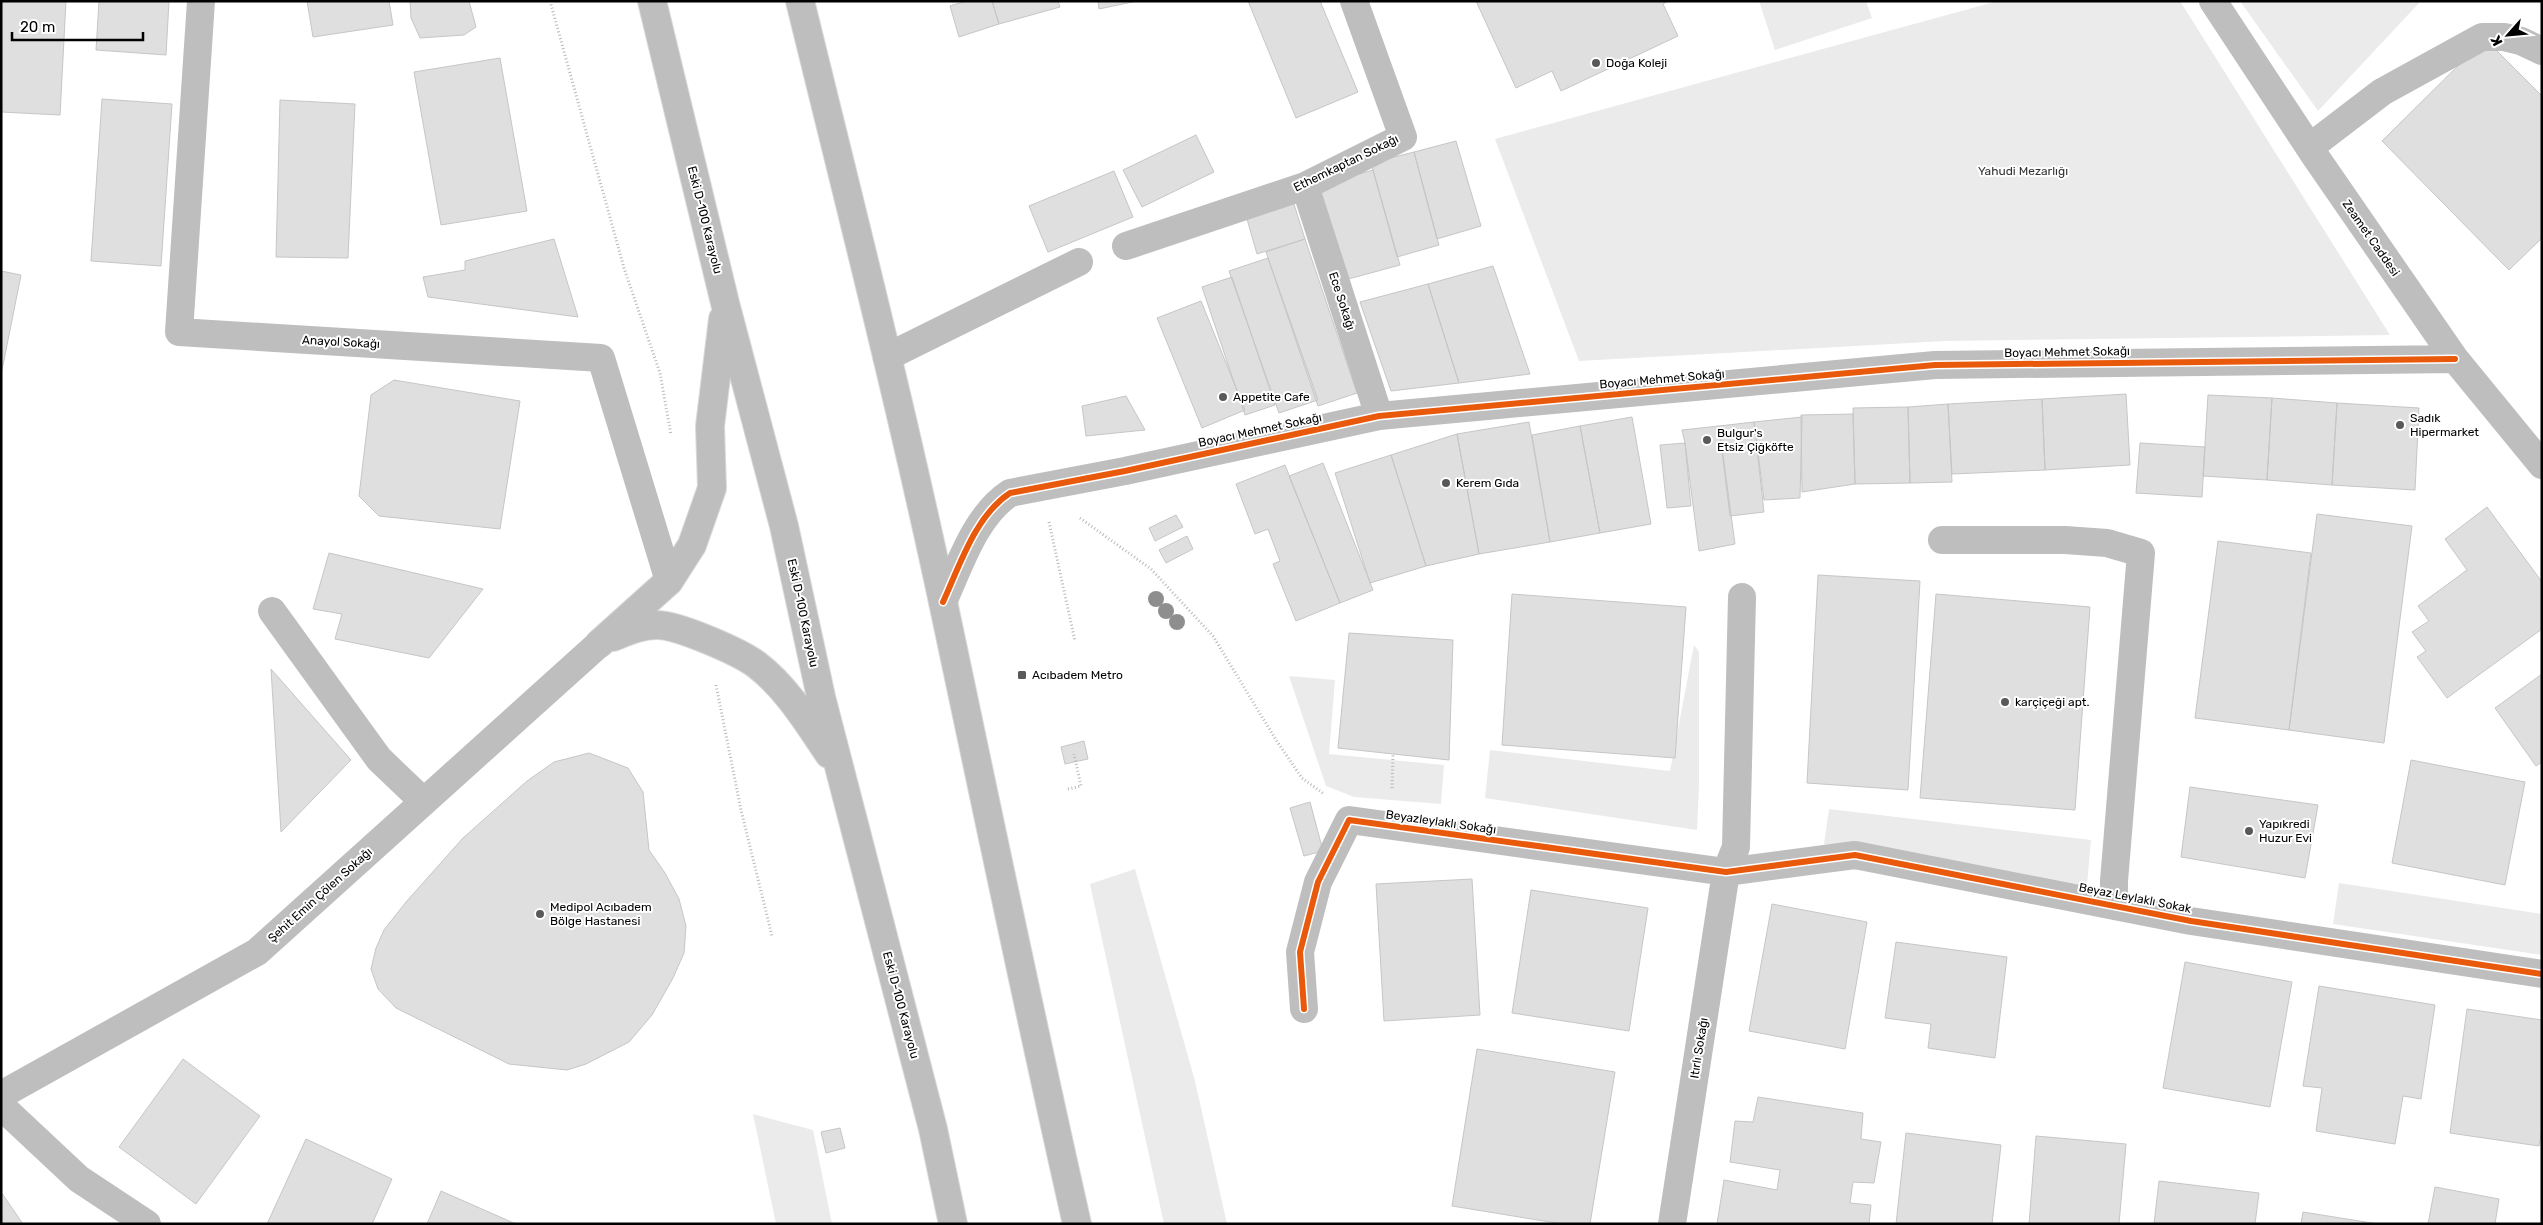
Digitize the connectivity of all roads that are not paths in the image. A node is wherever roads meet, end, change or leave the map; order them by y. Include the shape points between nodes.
1 (201, 1) edge
2 (652, 1) edge
3 (800, 1) edge
4 (1354, 1) edge
5 (2213, 1) edge
6 (2542, 51) edge
7 (2310, 147) junction
8 (1305, 186) junction
9 (1126, 246) dead end
10 (1080, 262) dead end
11 (725, 303) junction
12 (887, 357) junction
13 (2455, 359) junction
14 (1379, 416) junction
15 (2532, 440) edge
16 (2542, 464) edge
17 (1942, 540) dead end
18 (669, 582) junction
19 (1742, 597) dead end
20 (943, 602) junction
21 (272, 612) dead end
22 (600, 642) junction
23 (840, 770) junction
24 (423, 801) junction
25 (1726, 872) junction
26 (2114, 905) junction
27 (2542, 974) edge
28 (1304, 1009) dead end
29 (1, 1095) edge
30 (1, 1106) edge
31 (147, 1224) edge
32 (954, 1224) edge
33 (1077, 1224) edge
34 (1672, 1224) edge

1 - 18 main road, Anayol Sokağı via 179,332 601,358
2 - 11 main road, Eski D-100 Karayolu
3 - 12 main road
4 - 8 main road, Ethemkaptan Sokağı via 1403,137
5 - 7 main road, Zeamet Caddesi
6 - 7 main road via 2504,37 2482,37 2382,92
7 - 13 main road, Zeamet Caddesi
8 - 9 main road, Ethemkaptan Sokağı
8 - 14 main road, Ece Sokağı
10 - 12 main road
11 - 18 main road, Şehit Emin Çölen Sokağı via 710,426 712,488 692,545
11 - 23 main road, Eski D-100 Karayolu via 784,526
12 - 20 main road
13 - 14 main road, Boyacı Mehmet Sokağı via 1935,364
13 - 15 main road, Zeamet Caddesi
14 - 20 main road, Boyacı Mehmet Sokağı via 1010,493 995,503 984,520
15 - 16 main road, Zeamet Caddesi
17 - 26 main road via 2065,540 2107,543 2141,553
18 - 22 main road, Şehit Emin Çölen Sokağı
19 - 25 main road, Itırlı Sokağı via 1736,847
20 - 33 main road via 1016,956
21 - 24 main road via 379,759
22 - 23 main road via 639,627 659,625 695,636 756,664 781,688
22 - 24 main road, Şehit Emin Çölen Sokağı
23 - 32 main road, Eski D-100 Karayolu via 933,1129
24 - 29 main road, Şehit Emin Çölen Sokağı via 257,952
25 - 26 main road, Beyaz Leylaklı Sokak via 1855,855
25 - 28 main road, Beyazleylaklı Sokağı via 1349,820 1318,882 1300,952
25 - 34 main road, Itırlı Sokağı
26 - 27 main road, Beyaz Leylaklı Sokak via 2191,921
30 - 31 main road via 79,1179

